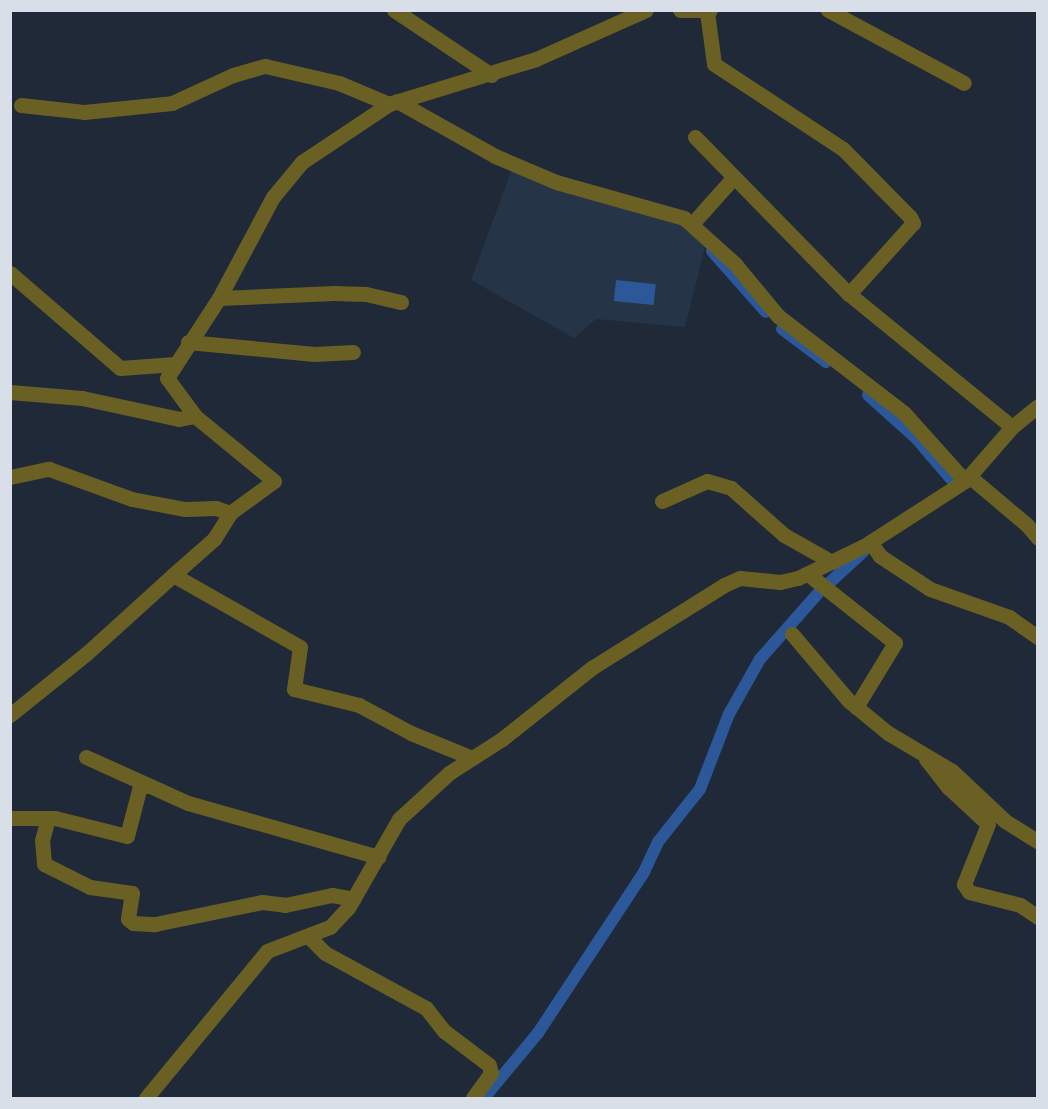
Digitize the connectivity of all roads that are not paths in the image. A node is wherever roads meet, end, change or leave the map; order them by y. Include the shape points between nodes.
1 (394, 10) edge
2 (646, 10) edge
3 (680, 10) edge
4 (828, 10) edge
5 (709, 11) edge
6 (491, 75) junction
7 (964, 83) dead end
8 (393, 102) junction
9 (21, 105) dead end
10 (695, 137) dead end
11 (733, 178) junction
12 (692, 224) junction
13 (10, 273) edge
14 (849, 294) junction
15 (219, 298) junction
16 (401, 302) dead end
17 (188, 342) junction
18 (353, 352) dead end
19 (175, 364) junction
20 (10, 392) edge
21 (1036, 410) edge
22 (195, 416) junction
23 (1012, 427) junction
24 (10, 477) edge
25 (967, 478) junction
26 (662, 501) dead end
27 (230, 513) junction
28 (1038, 538) edge
29 (870, 542) junction
30 (832, 562) junction
31 (808, 574) junction
32 (173, 575) junction
33 (792, 634) dead end
34 (1038, 638) edge
35 (856, 707) junction
36 (10, 715) edge
37 (922, 754) junction
38 (86, 757) dead end
39 (472, 758) junction
40 (150, 786) junction
41 (10, 818) edge
42 (48, 818) junction
43 (1038, 842) edge
44 (379, 857) junction
45 (354, 898) junction
46 (1038, 917) edge
47 (309, 938) junction
48 (146, 1098) edge
49 (473, 1098) edge

1 - 6 street
2 - 6 street
3 - 5 street
4 - 7 street
5 - 14 street via 714,64 843,149 913,223
6 - 8 street
8 - 9 street via 339,83 265,66 232,75 172,103 84,112
8 - 12 street via 535,173 684,218
8 - 15 street via 302,162 273,197
10 - 11 street
11 - 12 street
11 - 14 street
12 - 25 street via 735,264 778,316 904,413
13 - 19 street via 120,368
14 - 23 street
15 - 16 street via 334,293 366,294
15 - 17 street
17 - 18 street via 314,354
17 - 19 street
19 - 22 street via 166,378
20 - 22 street via 82,398 179,419
21 - 23 street
22 - 27 street via 274,481
23 - 25 street
24 - 27 street via 49,469 132,500 185,509 216,508
25 - 28 street
25 - 29 street
26 - 30 street via 707,481 731,489 784,535
27 - 32 street via 214,539
29 - 30 street
29 - 34 street via 880,556 930,589 1009,617
30 - 31 street
31 - 35 street via 895,643
31 - 39 street via 780,582 740,578 724,585 593,667
32 - 36 street via 87,654
32 - 39 street via 300,647 294,689 359,705 411,733
33 - 35 street
35 - 37 street via 888,734
37 - 43 street via 952,771 1005,821
37 - 46 street via 940,778 988,824 964,884 969,892 1020,905
38 - 40 street
39 - 44 street via 419,797 399,819
40 - 42 street via 140,786 127,836
40 - 44 street via 231,817
41 - 42 street
42 - 45 street via 41,857 44,864 90,887 132,893 128,919 133,923 155,924 262,902 285,904 332,895
44 - 45 street
45 - 47 street via 330,927
47 - 48 street via 267,951
47 - 49 street via 325,953 426,1008 444,1031 489,1065 491,1073

